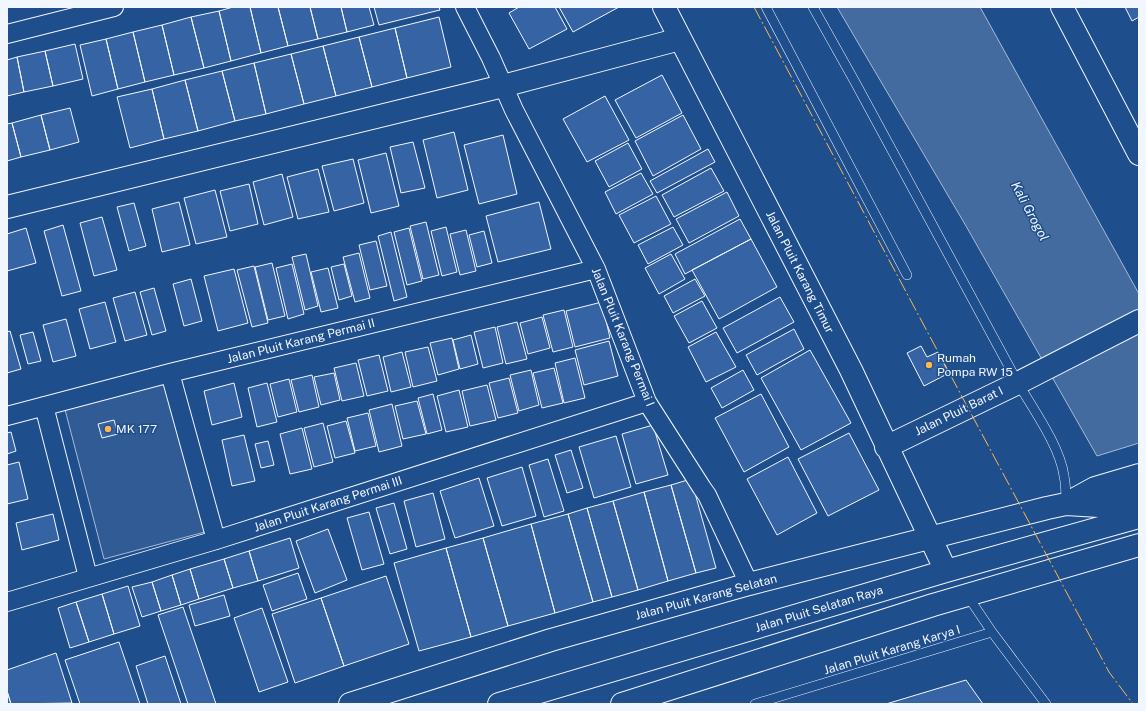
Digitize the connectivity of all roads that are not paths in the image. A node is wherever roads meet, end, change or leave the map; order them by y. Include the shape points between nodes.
1 (114, 7) edge
2 (465, 7) edge
3 (664, 7) edge
4 (766, 7) edge
5 (813, 7) edge
6 (1062, 7) edge
7 (7, 34) edge
8 (680, 39) junction
9 (503, 86) junction
10 (1139, 154) edge
11 (7, 207) edge
12 (596, 269) junction
13 (907, 275) dead end
14 (1139, 321) edge
15 (170, 373) junction
16 (1025, 379) junction
17 (647, 402) junction
18 (44, 406) junction
19 (7, 416) edge
20 (886, 447) junction
21 (1139, 475) edge
22 (1139, 495) edge
23 (1097, 497) junction
24 (1066, 504) junction
25 (1139, 517) edge
26 (931, 538) junction
27 (216, 540) junction
28 (1139, 545) edge
29 (946, 571) junction
30 (88, 577) junction
31 (750, 584) junction
32 (967, 594) junction
33 (7, 602) edge
34 (992, 632) junction
35 (350, 704) edge
36 (499, 704) edge
37 (622, 704) edge
38 (755, 704) edge
39 (1046, 704) edge

1 - 7 street
2 - 9 street, Jalan Pluit Karang Permai I
3 - 8 street, Jalan Pluit Karang Timur
4 - 13 lane
5 - 16 lane
6 - 10 street
8 - 9 street
8 - 20 street, Jalan Pluit Karang Timur via 851,370
9 - 11 street
9 - 12 street, Jalan Pluit Karang Permai I
12 - 15 street, Jalan Pluit Karang Permai II
12 - 17 street, Jalan Pluit Karang Permai I
14 - 16 street, Jalan Pluit Barat I
15 - 18 street, Jalan Pluit Karang Permai II
15 - 27 street
16 - 20 street, Jalan Pluit Barat I
16 - 24 lane via 1060,459
17 - 27 street, Jalan Pluit Karang Permai III
17 - 31 street, Jalan Pluit Karang Permai I via 707,495
18 - 19 street, Jalan Pluit Karang Permai II
18 - 30 street
20 - 26 street, Jalan Pluit Karang Timur
21 - 23 street, Jalan Pluit Karang Selatan
22 - 23 street, Jalan Pluit Karang Selatan
23 - 24 street, Jalan Pluit Karang Selatan
24 - 26 street, Jalan Pluit Karang Selatan
25 - 29 street, Jalan Pluit Selatan Raya
26 - 29 street, Jalan Pluit Karang Timur
26 - 31 street, Jalan Pluit Karang Selatan
27 - 30 street, Jalan Pluit Karang Permai III
28 - 32 street
29 - 36 street, Jalan Pluit Selatan Raya
30 - 33 street, Jalan Pluit Karang Permai III
31 - 35 street, Jalan Pluit Karang Selatan via 551,640
32 - 34 lane
32 - 37 street
34 - 38 lane, Jalan Pluit Karang Karya I
34 - 39 lane

